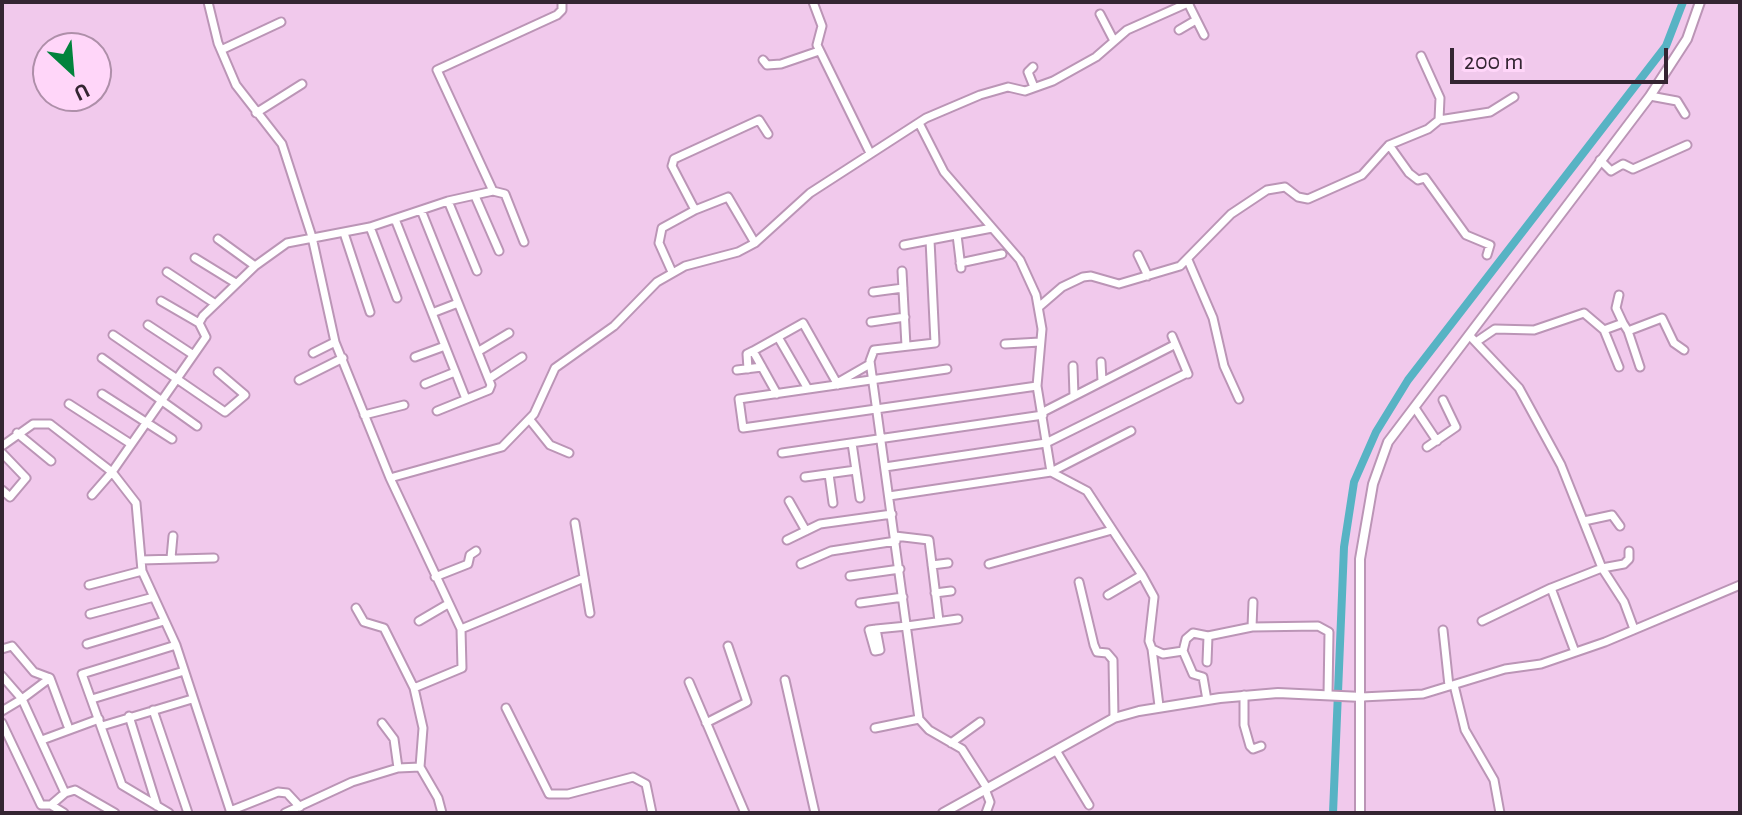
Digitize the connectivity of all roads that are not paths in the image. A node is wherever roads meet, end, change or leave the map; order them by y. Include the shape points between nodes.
1 (208, 2) edge
2 (562, 2) edge
3 (813, 2) edge
4 (1166, 2) edge
5 (1700, 2) edge
6 (1189, 3) edge
7 (1170, 13) junction
8 (1100, 14) dead end
9 (1196, 20) junction
10 (281, 22) dead end
11 (1179, 30) dead end
12 (1204, 35) dead end
13 (1113, 39) junction
14 (221, 50) junction
15 (819, 51) junction
16 (1421, 56) dead end
17 (763, 60) dead end
18 (1033, 67) dead end
19 (302, 84) dead end
20 (1034, 87) junction
21 (1650, 96) junction
22 (1514, 97) dead end
23 (256, 113) junction
24 (1685, 114) dead end
25 (1439, 120) junction
26 (919, 123) junction
27 (768, 134) dead end
28 (1389, 145) junction
29 (1687, 145) dead end
30 (870, 153) junction
31 (1600, 160) junction
32 (493, 191) junction
33 (475, 196) junction
34 (448, 201) junction
35 (421, 210) junction
36 (695, 210) junction
37 (395, 219) junction
38 (370, 227) junction
39 (992, 228) dead end
40 (344, 233) junction
41 (957, 235) junction
42 (312, 237) junction
43 (218, 239) dead end
44 (930, 240) junction
45 (524, 242) dead end
46 (755, 243) junction
47 (904, 245) dead end
48 (499, 251) dead end
49 (1002, 254) dead end
50 (1138, 255) dead end
51 (1487, 255) dead end
52 (195, 258) dead end
53 (1188, 260) junction
54 (255, 266) junction
55 (477, 271) dead end
56 (902, 271) dead end
57 (167, 272) dead end
58 (672, 272) junction
59 (1148, 276) junction
60 (234, 282) junction
61 (903, 288) junction
62 (873, 292) dead end
63 (1619, 295) dead end
64 (397, 298) dead end
65 (161, 301) dead end
66 (214, 303) junction
67 (458, 303) junction
68 (1040, 306) junction
69 (370, 312) dead end
70 (432, 313) junction
71 (905, 317) junction
72 (871, 322) dead end
73 (199, 323) junction
74 (1623, 323) junction
75 (148, 325) dead end
76 (1604, 330) junction
77 (1628, 331) junction
78 (509, 333) dead end
79 (113, 335) dead end
80 (778, 337) junction
81 (1473, 338) junction
82 (335, 342) junction
83 (1040, 342) junction
84 (1005, 344) dead end
85 (445, 346) junction
86 (906, 346) junction
87 (1684, 350) dead end
88 (479, 351) junction
89 (753, 351) junction
90 (313, 353) dead end
91 (192, 354) junction
92 (415, 357) dead end
93 (522, 357) dead end
94 (102, 358) dead end
95 (343, 358) junction
96 (1101, 362) dead end
97 (870, 364) junction
98 (1073, 366) dead end
99 (762, 367) junction
100 (1619, 367) dead end
101 (1640, 367) dead end
102 (748, 369) junction
103 (947, 369) dead end
104 (737, 370) dead end
105 (218, 372) dead end
106 (455, 372) junction
107 (176, 377) junction
108 (490, 378) junction
109 (299, 380) dead end
110 (872, 380) junction
111 (1102, 381) junction
112 (425, 384) dead end
113 (838, 384) junction
114 (1037, 386) junction
115 (808, 389) junction
116 (102, 394) dead end
117 (777, 394) junction
118 (1074, 396) junction
119 (466, 399) junction
120 (1239, 399) dead end
121 (161, 400) junction
122 (1443, 400) dead end
123 (69, 404) dead end
124 (404, 405) dead end
125 (1415, 408) junction
126 (877, 410) junction
127 (437, 411) dead end
128 (1043, 413) junction
129 (364, 415) junction
130 (530, 420) junction
131 (145, 424) junction
132 (197, 426) dead end
133 (1131, 431) dead end
134 (17, 433) junction
135 (172, 439) dead end
136 (881, 439) junction
137 (1437, 441) junction
138 (852, 443) junction
139 (1046, 443) junction
140 (131, 444) junction
141 (2, 446) edge
142 (1427, 447) dead end
143 (2, 453) edge
144 (569, 453) dead end
145 (782, 453) dead end
146 (51, 461) dead end
147 (885, 467) junction
148 (856, 470) junction
149 (112, 472) junction
150 (1051, 472) junction
151 (829, 474) junction
152 (805, 477) dead end
153 (390, 478) junction
154 (2, 490) edge
155 (92, 495) dead end
156 (889, 496) junction
157 (860, 498) dead end
158 (789, 501) dead end
159 (833, 503) dead end
160 (892, 514) junction
161 (1584, 521) junction
162 (575, 523) dead end
163 (1620, 526) dead end
164 (1112, 530) junction
165 (806, 531) junction
166 (173, 536) dead end
167 (895, 539) junction
168 (787, 540) dead end
169 (476, 551) dead end
170 (1629, 551) dead end
171 (171, 558) junction
172 (214, 558) dead end
173 (141, 560) junction
174 (948, 563) dead end
175 (801, 564) dead end
176 (989, 564) dead end
177 (932, 565) junction
178 (1602, 568) junction
179 (900, 569) junction
180 (142, 571) junction
181 (1142, 575) junction
182 (850, 576) dead end
183 (435, 577) junction
184 (584, 578) junction
185 (1079, 582) dead end
186 (89, 585) dead end
187 (1740, 585) edge
188 (1551, 588) junction
189 (951, 591) dead end
190 (935, 593) junction
191 (1108, 595) dead end
192 (154, 597) junction
193 (903, 597) junction
194 (1253, 602) dead end
195 (860, 603) dead end
196 (448, 604) junction
197 (356, 608) dead end
198 (590, 613) dead end
199 (90, 614) dead end
200 (958, 619) dead end
201 (164, 621) junction
202 (419, 621) dead end
203 (939, 621) junction
204 (1482, 621) dead end
205 (907, 626) junction
206 (1252, 627) junction
207 (461, 629) junction
208 (876, 629) dead end
209 (1634, 629) junction
210 (1443, 630) dead end
211 (1208, 636) junction
212 (87, 644) dead end
213 (176, 645) junction
214 (728, 646) dead end
215 (2, 649) edge
216 (1152, 649) junction
217 (1183, 651) junction
218 (1575, 652) junction
219 (1207, 662) dead end
220 (184, 671) junction
221 (2, 676) edge
222 (50, 678) junction
223 (785, 680) dead end
224 (689, 682) dead end
225 (1452, 686) junction
226 (414, 688) junction
227 (1244, 695) junction
228 (1330, 695) junction
229 (1358, 697) junction
230 (22, 699) junction
231 (92, 699) junction
232 (192, 699) junction
233 (1207, 700) junction
234 (1159, 706) junction
235 (506, 708) dead end
236 (153, 710) junction
237 (2, 711) edge
238 (129, 716) junction
239 (1114, 718) junction
240 (919, 719) junction
241 (101, 722) junction
242 (980, 722) dead end
243 (2, 723) edge
244 (382, 723) dead end
245 (706, 723) junction
246 (875, 728) dead end
247 (69, 729) junction
248 (42, 740) junction
249 (951, 743) junction
250 (1261, 746) dead end
251 (1057, 752) junction
252 (420, 767) junction
253 (398, 768) junction
254 (986, 788) junction
255 (65, 793) junction
256 (51, 805) junction
257 (1089, 805) dead end
258 (157, 806) junction
259 (300, 807) junction
260 (959, 809) edge
261 (230, 812) edge
262 (64, 813) edge
263 (115, 813) edge
264 (169, 813) edge
265 (188, 813) edge
266 (285, 813) edge
267 (442, 813) edge
268 (652, 813) edge
269 (745, 813) edge
270 (815, 813) edge
271 (943, 813) edge
272 (986, 813) edge
273 (1360, 813) edge
274 (1500, 813) edge

1 - 14 street
2 - 32 street via 557,15 437,70
3 - 15 street via 822,26
4 - 7 street
5 - 21 street via 1687,39
6 - 7 street
6 - 9 street
7 - 13 street
8 - 13 street
9 - 11 street
9 - 12 street
10 - 14 street
13 - 20 street via 1096,57
14 - 23 street
15 - 17 street via 781,64 767,65
15 - 30 street
16 - 25 street via 1440,98
18 - 20 street via 1028,72
19 - 23 street
20 - 26 street via 980,95
21 - 24 street via 1677,101
21 - 31 street
22 - 25 street via 1490,112
23 - 42 street via 282,144
25 - 28 street
26 - 30 street
26 - 68 street via 944,172 1020,260
27 - 36 street via 759,120 674,159 672,166
28 - 51 street via 1409,173 1425,178 1466,235 1490,245
28 - 53 street via 1362,175 1321,195 1303,199 1280,186 1267,190 1231,214
29 - 31 street via 1633,169 1623,164 1611,171
30 - 46 street via 810,193
31 - 81 street
32 - 33 street
32 - 45 street via 505,194
33 - 34 street
33 - 48 street
34 - 35 street
34 - 55 street
35 - 37 street
35 - 67 street
36 - 46 street via 728,197
36 - 58 street via 662,228 659,243
37 - 38 street
37 - 70 street
38 - 40 street
38 - 64 street
39 - 41 street
40 - 42 street
40 - 69 street
41 - 44 street
41 - 49 street via 960,266
42 - 54 street via 287,243
42 - 82 street
43 - 54 street
44 - 47 street
44 - 86 street via 935,343
46 - 58 street
50 - 59 street
52 - 60 street
53 - 59 street
53 - 120 street
54 - 60 street
56 - 61 street
57 - 66 street
58 - 130 street via 614,326 555,368
59 - 68 street via 1119,284 1083,277
60 - 66 street
61 - 62 street
61 - 71 street
63 - 74 street via 1616,308
65 - 73 street
66 - 73 street
67 - 70 street
67 - 88 street
68 - 83 street
70 - 85 street
71 - 72 street
71 - 86 street
73 - 91 street via 206,337
74 - 76 street
74 - 77 street
75 - 91 street
76 - 81 street via 1584,313 1534,330 1495,329
76 - 100 street
77 - 87 street via 1662,318 1674,343
77 - 101 street
78 - 88 street
79 - 107 street
80 - 89 street
80 - 113 street via 803,323
80 - 115 street
81 - 125 street
81 - 161 street via 1519,388
82 - 90 street
82 - 95 street
83 - 84 street
83 - 114 street
85 - 92 street
85 - 106 street
86 - 97 street via 874,350
88 - 108 street
89 - 99 street
89 - 102 street via 747,354
91 - 107 street
93 - 108 street
94 - 121 street
95 - 109 street
95 - 129 street
96 - 111 street
97 - 110 street
97 - 113 street
98 - 118 street
99 - 102 street
99 - 117 street
102 - 104 street
103 - 110 street
105 - 107 street via 245,395 226,412
106 - 112 street
106 - 119 street
107 - 121 street
108 - 119 street via 489,390
110 - 113 street
110 - 126 street
111 - 118 street
111 - 139 street via 1173,341 1188,375
113 - 115 street
114 - 126 street
114 - 128 street
115 - 117 street
116 - 131 street
117 - 126 street via 739,399 743,428
118 - 128 street
119 - 127 street
121 - 131 street
121 - 132 street
122 - 137 street via 1456,425
123 - 140 street
124 - 129 street
125 - 137 street
125 - 229 street via 1388,442 1364,529
126 - 136 street
128 - 136 street
128 - 139 street
129 - 153 street
130 - 144 street via 550,445
130 - 153 street via 494,451
131 - 135 street
131 - 140 street
133 - 150 street
134 - 141 street
134 - 146 street
134 - 149 street via 39,421 50,424
136 - 138 street
136 - 147 street
137 - 142 street
138 - 145 street
138 - 148 street
139 - 147 street
139 - 150 street
140 - 149 street
143 - 154 street via 26,478 10,497
147 - 156 street
148 - 151 street
148 - 157 street
149 - 155 street
149 - 173 street via 136,503
150 - 156 street
150 - 164 street via 1087,491
151 - 152 street
151 - 159 street
153 - 183 street
156 - 160 street
158 - 165 street
160 - 165 street via 820,524
160 - 167 street
161 - 163 street via 1612,515
161 - 178 street
162 - 184 street
164 - 176 street
164 - 181 street
165 - 168 street
166 - 171 street
167 - 175 street via 831,551
167 - 177 street via 929,540
167 - 179 street
169 - 183 street via 468,564
170 - 178 street via 1624,564
171 - 172 street
171 - 173 street
173 - 180 street
174 - 177 street
177 - 190 street
178 - 188 street
178 - 209 street
179 - 182 street
179 - 193 street
180 - 186 street
180 - 192 street
181 - 191 street
181 - 216 street via 1154,597
183 - 196 street
184 - 198 street
184 - 207 street
185 - 239 street via 1097,652 1113,660
187 - 209 street
188 - 204 street
188 - 218 street
189 - 190 street
190 - 203 street
192 - 199 street
192 - 201 street
193 - 195 street
193 - 205 street
194 - 206 street
196 - 202 street
196 - 207 street
197 - 226 street via 364,622 384,628
200 - 203 street
201 - 212 street
201 - 213 street
203 - 205 street
205 - 208 street
205 - 240 street
206 - 211 street
206 - 228 street via 1327,630
207 - 226 street via 462,668
209 - 218 street
210 - 225 street
211 - 217 street via 1190,634
211 - 219 street
213 - 220 street
213 - 231 street via 82,674
214 - 245 street via 747,702
215 - 222 street via 12,646 34,672
216 - 217 street via 1163,654
216 - 234 street
217 - 233 street via 1194,675 1203,677
218 - 225 street
220 - 231 street
220 - 232 street
221 - 230 street
222 - 230 street
222 - 247 street
223 - 270 street
224 - 245 street
225 - 229 street via 1414,695
225 - 274 street via 1465,730 1494,780
226 - 252 street via 423,728
227 - 228 street
227 - 233 street
227 - 250 street via 1250,746
228 - 229 street
229 - 273 street
230 - 237 street
230 - 248 street
231 - 241 street
232 - 236 street
232 - 261 street
233 - 234 street
234 - 239 street
235 - 268 street via 549,794 633,777 646,784
236 - 238 street
236 - 265 street
238 - 241 street
238 - 258 street
239 - 251 street
240 - 246 street
240 - 249 street
241 - 247 street
241 - 258 street via 122,785
242 - 249 street
243 - 256 street via 41,805
244 - 253 street via 394,739
245 - 269 street
247 - 248 street
248 - 255 street
249 - 254 street via 962,749
251 - 254 street
251 - 257 street
252 - 253 street
252 - 267 street
253 - 259 street via 352,782
254 - 260 street
254 - 272 street
255 - 256 street
255 - 263 street via 75,790
256 - 262 street
258 - 264 street
259 - 261 street via 287,793 278,792
259 - 266 street
260 - 271 street

